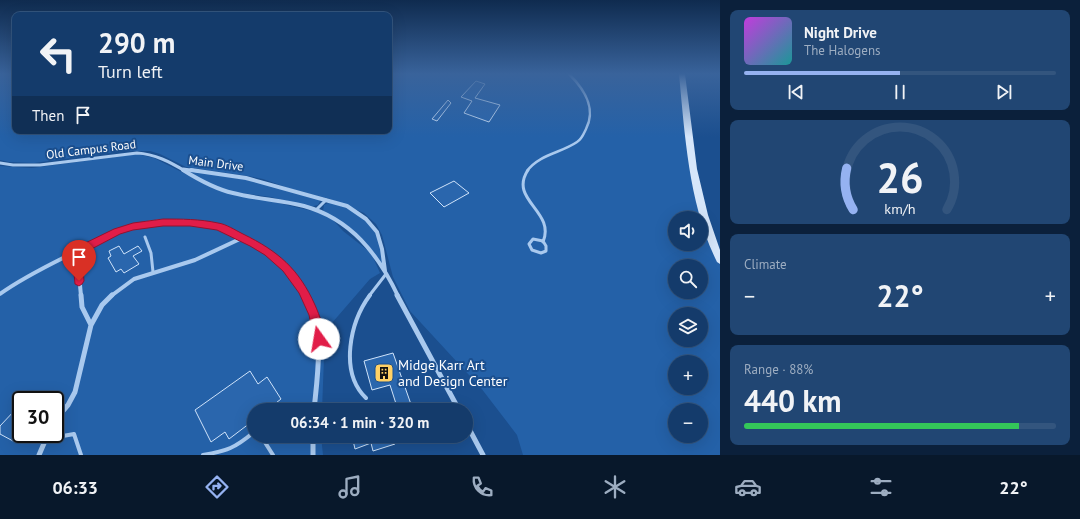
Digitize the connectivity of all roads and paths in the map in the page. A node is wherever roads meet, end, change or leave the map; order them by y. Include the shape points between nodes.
1 (587, 95) edge
2 (685, 95) edge
3 (0, 163) edge
4 (181, 168) junction
5 (326, 200) junction
6 (316, 210) junction
7 (145, 238) dead end
8 (242, 238) junction
9 (544, 242) junction
10 (77, 252) junction
11 (720, 260) edge
12 (152, 272) junction
13 (386, 274) junction
14 (0, 294) edge
15 (91, 325) junction
16 (366, 398) dead end
17 (314, 403) edge
18 (455, 403) edge
19 (64, 410) edge
20 (64, 435) edge
21 (473, 436) edge
22 (247, 438) edge
23 (44, 443) edge
24 (266, 443) edge
25 (313, 443) edge
26 (39, 455) edge
27 (81, 455) edge
28 (203, 455) edge
29 (273, 455) edge
30 (313, 455) edge
31 (483, 455) edge

1 - 9 lane via 591,103 590,123 579,140 534,162 527,170 523,181 528,198 546,226 548,233
2 - 11 main road via 696,189 704,220
3 - 4 street, Old Campus Road via 32,166 140,152 157,156
4 - 5 street, Main Drive via 246,178
4 - 6 street, Main Drive via 219,189 235,194
5 - 6 lane
5 - 13 street, Main Drive via 347,206 373,225 383,249
6 - 13 street, Main Drive via 335,220 370,249
7 - 12 lane via 151,253
8 - 10 street via 227,229 208,224 163,223 122,230
8 - 12 street via 195,260
8 - 17 street via 287,268 303,290 314,315 319,339
9 - 9 lane via 533,239 529,246 535,252 544,252
10 - 14 street
10 - 15 street via 81,301
12 - 15 street via 134,279 116,291 102,305
13 - 16 lane via 363,304 354,328 351,368 354,383
13 - 18 street, Main Drive
15 - 19 street via 75,392
20 - 27 lane via 74,434
21 - 31 street
22 - 28 lane via 225,451
23 - 26 street
24 - 29 lane
25 - 30 street

